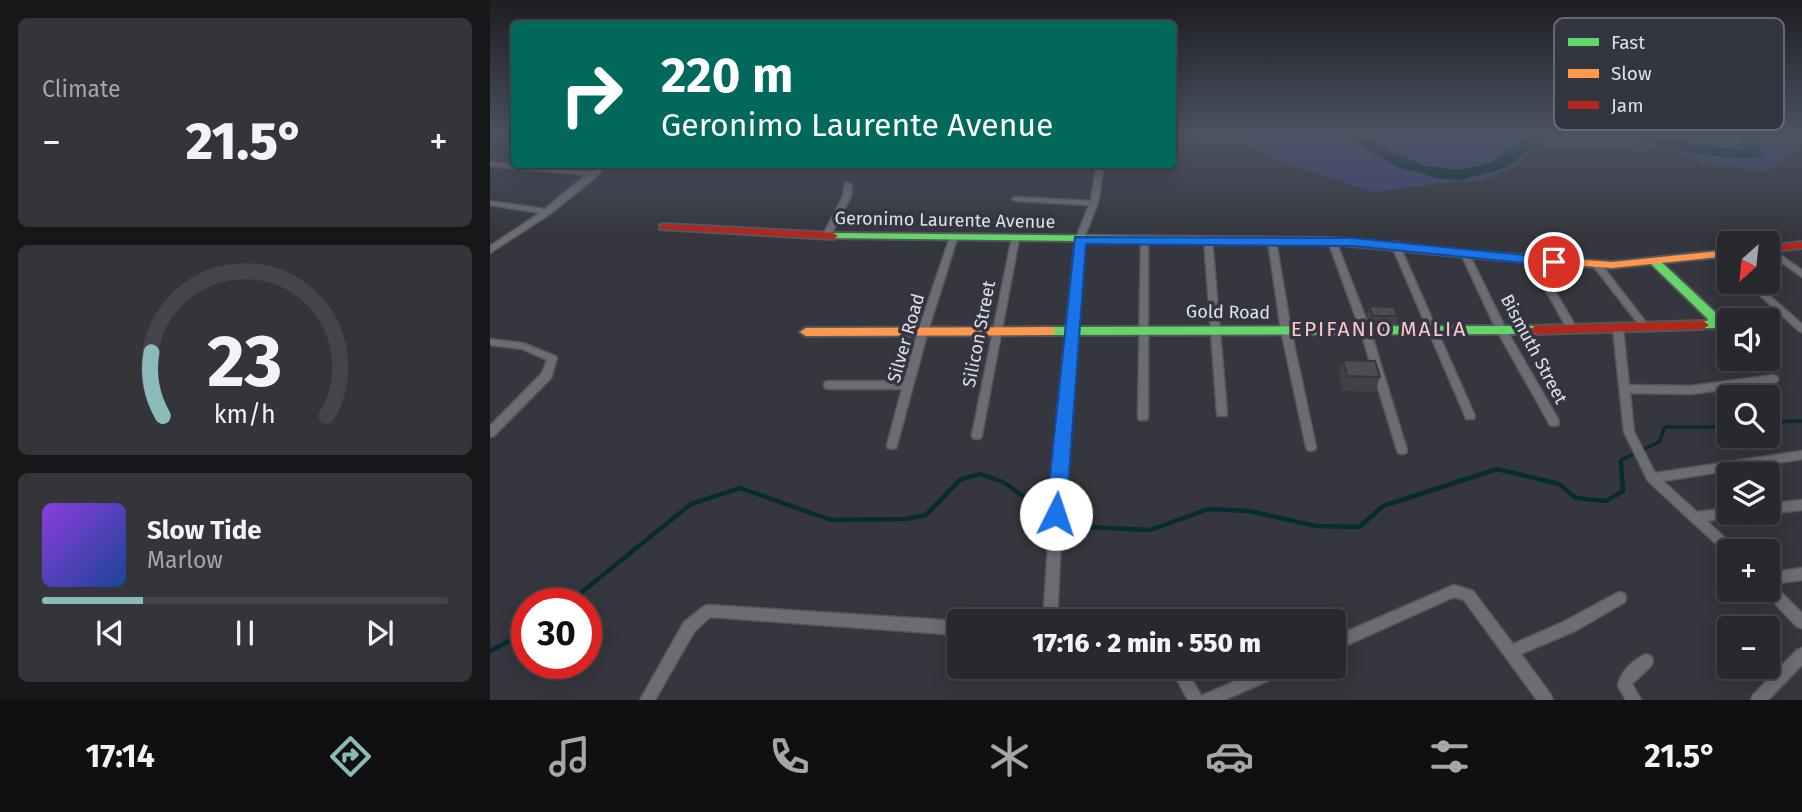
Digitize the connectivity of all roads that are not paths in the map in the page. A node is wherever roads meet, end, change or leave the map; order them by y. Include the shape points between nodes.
1 (532, 168) edge
2 (600, 168) edge
3 (1099, 171) dead end
4 (594, 174) junction
5 (848, 185) dead end
6 (1016, 199) dead end
7 (490, 202) edge
8 (1094, 203) junction
9 (547, 212) junction
10 (664, 227) dead end
11 (827, 235) junction
12 (953, 239) junction
13 (1015, 239) junction
14 (1144, 239) junction
15 (1208, 239) junction
16 (1079, 240) junction
17 (1272, 241) junction
18 (1332, 241) junction
19 (1395, 244) junction
20 (1802, 245) edge
21 (1780, 248) edge
22 (490, 250) edge
23 (1465, 254) junction
24 (1717, 255) edge
25 (1780, 258) edge
26 (1533, 261) junction
27 (1654, 261) junction
28 (1597, 265) junction
29 (1802, 274) edge
30 (1763, 294) edge
31 (1646, 328) junction
32 (1144, 329) junction
33 (1214, 329) junction
34 (1365, 329) junction
35 (1430, 329) junction
36 (1501, 329) junction
37 (1618, 329) junction
38 (1802, 329) edge
39 (998, 330) junction
40 (1070, 330) junction
41 (1286, 330) junction
42 (1573, 330) junction
43 (923, 331) junction
44 (806, 332) dead end
45 (490, 342) edge
46 (1773, 379) dead end
47 (829, 385) dead end
48 (909, 385) junction
49 (1625, 388) junction
50 (1222, 413) dead end
51 (1470, 416) dead end
52 (1143, 417) dead end
53 (1554, 422) dead end
54 (490, 433) edge
55 (977, 435) dead end
56 (892, 445) dead end
57 (1311, 447) dead end
58 (1402, 450) dead end
59 (1802, 455) edge
60 (1652, 478) junction
61 (1802, 505) edge
62 (1780, 508) edge
63 (1717, 515) edge
64 (1696, 517) junction
65 (1719, 539) edge
66 (1802, 574) edge
67 (1780, 577) edge
68 (1620, 598) dead end
69 (1780, 600) edge
70 (1051, 609) edge
71 (1802, 622) edge
72 (947, 627) edge
73 (1346, 639) edge
74 (1510, 652) junction
75 (1802, 654) edge
76 (1646, 661) dead end
77 (1185, 679) edge
78 (1256, 679) edge
79 (647, 700) edge
80 (1196, 700) edge
81 (1208, 700) edge
82 (1546, 700) edge
83 (1634, 700) edge
84 (1758, 700) edge

1 - 4 street
2 - 4 street
3 - 8 street
4 - 9 street
5 - 11 street
6 - 8 street
7 - 9 street
8 - 16 street
9 - 22 street
10 - 11 street, Geronimo Laurente Avenue
11 - 12 street, Geronimo Laurente Avenue
12 - 13 street, Geronimo Laurente Avenue
12 - 43 street, Silver Road
13 - 16 street, Geronimo Laurente Avenue
13 - 39 street, Silicon Street
14 - 15 street, Geronimo Laurente Avenue
14 - 16 street, Geronimo Laurente Avenue
14 - 32 street
15 - 17 street, Geronimo Laurente Avenue
15 - 33 street
16 - 40 street
17 - 18 street, Geronimo Laurente Avenue
17 - 41 street
18 - 19 street, Geronimo Laurente Avenue
18 - 34 street
19 - 23 street, Geronimo Laurente Avenue
19 - 35 street
20 - 21 street
23 - 26 street, Geronimo Laurente Avenue
23 - 36 street, Bismuth Street
24 - 27 street, Geronimo Laurente Avenue
25 - 29 street
26 - 28 street, Geronimo Laurente Avenue
26 - 42 street
27 - 28 street, Geronimo Laurente Avenue
27 - 31 street via 1715,322
28 - 31 street
30 - 38 street
31 - 37 street, Gold Road
32 - 33 street, Gold Road
32 - 40 street, Gold Road
32 - 52 street
33 - 41 street, Gold Road
33 - 50 street
34 - 35 street, Gold Road
34 - 41 street, Gold Road
34 - 58 street
35 - 36 street, Gold Road
35 - 51 street
36 - 42 street, Gold Road
36 - 53 street, Bismuth Street
37 - 42 street, Gold Road
37 - 49 street
39 - 40 street, Gold Road
39 - 43 street, Gold Road
39 - 55 street, Silicon Street
40 - 70 street
41 - 57 street
43 - 44 street, Gold Road
43 - 48 street, Silver Road
45 - 54 street via 523,346 552,358 547,374
46 - 49 street via 1692,390
47 - 48 street
48 - 56 street, Silver Road
49 - 60 street via 1629,432
59 - 60 street
60 - 64 street
61 - 62 street
63 - 64 street
64 - 65 street
66 - 67 street
68 - 74 street
69 - 71 street
72 - 79 street via 708,611 689,627
73 - 74 street via 1454,591 1468,595
74 - 82 street
75 - 84 street
76 - 83 street via 1626,680
77 - 80 street
78 - 81 street

